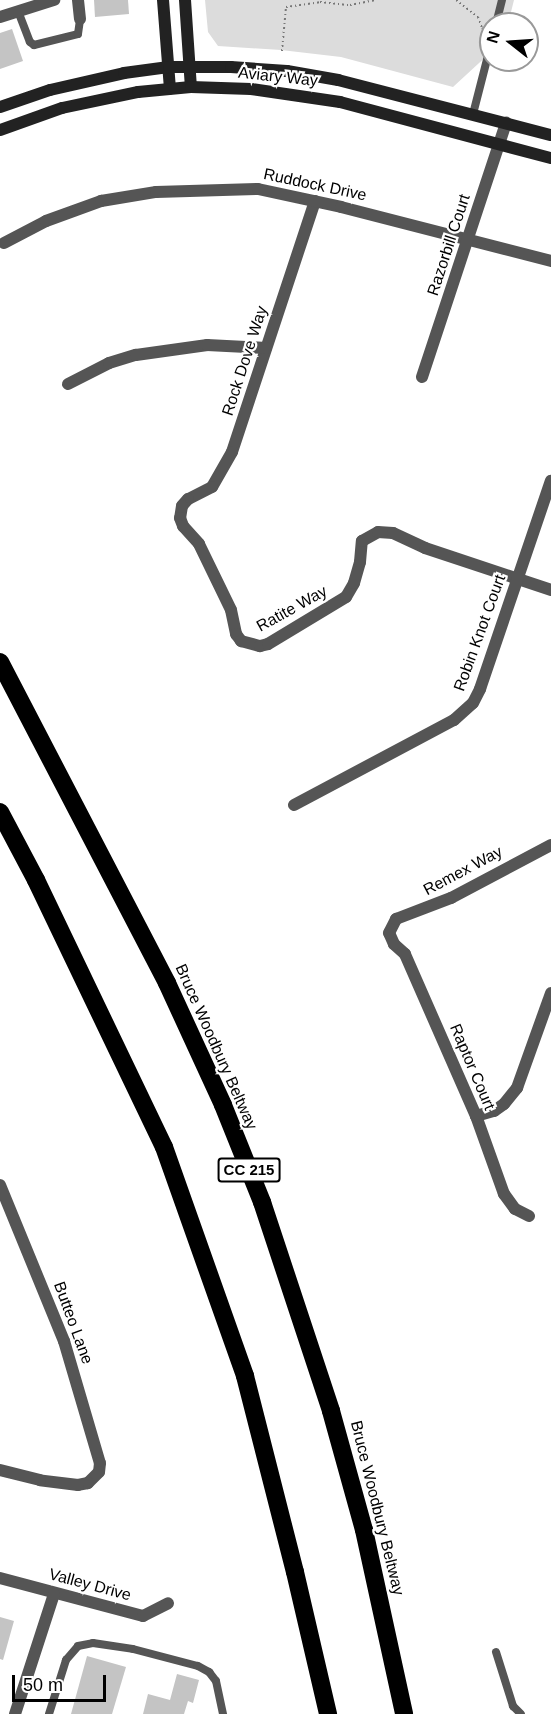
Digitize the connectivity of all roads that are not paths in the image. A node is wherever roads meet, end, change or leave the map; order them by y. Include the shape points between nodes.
1 (54, 0) edge
2 (78, 0) edge
3 (163, 0) edge
4 (185, 0) edge
5 (18, 11) junction
6 (0, 17) edge
7 (80, 18) joint
8 (191, 66) junction
9 (169, 67) junction
10 (484, 72) edge
11 (191, 87) junction
12 (170, 89) junction
13 (0, 107) edge
14 (473, 114) junction
15 (506, 123) junction
16 (0, 130) edge
17 (551, 135) edge
18 (499, 143) junction
19 (551, 158) edge
20 (315, 201) junction
21 (468, 240) junction
22 (4, 243) dead end
23 (551, 261) edge
24 (266, 348) junction
25 (422, 377) dead end
26 (68, 384) dead end
27 (551, 481) edge
28 (518, 578) junction
29 (551, 590) edge
30 (254, 644) joint
31 (0, 662) edge
32 (294, 805) dead end
33 (0, 812) edge
34 (551, 845) edge
35 (392, 926) joint
36 (551, 993) edge
37 (476, 1116) junction
38 (0, 1185) edge
39 (3, 1202) edge
40 (530, 1216) dead end
41 (0, 1470) edge
42 (0, 1578) edge
43 (54, 1594) junction
44 (168, 1603) dead end
45 (496, 1652) dead end
46 (15, 1714) edge
47 (49, 1714) edge
48 (223, 1714) edge
49 (328, 1714) edge
50 (404, 1714) edge
51 (521, 1714) edge

1 - 5 street
2 - 7 street
3 - 9 main road
4 - 8 main road
5 - 6 street
5 - 7 lane via 34,45 78,34
8 - 9 main road, Aviary Way
8 - 11 main road
8 - 14 main road, Aviary Way via 314,75
9 - 12 main road
9 - 13 main road, Aviary Way via 95,79
10 - 14 lane
11 - 12 main road, Aviary Way
11 - 18 main road, Aviary Way via 251,89 318,98
12 - 16 main road, Aviary Way via 84,103
14 - 15 main road, Aviary Way
15 - 17 main road, Aviary Way
15 - 18 street, Razorbill Court
18 - 19 main road, Aviary Way
18 - 21 street, Razorbill Court
20 - 21 street, Ruddock Drive
20 - 22 street, Ruddock Drive via 258,189 156,192 101,201 46,221
20 - 24 street, Rock Dove Way
21 - 23 street, Ruddock Drive
21 - 25 street, Razorbill Court
24 - 26 street via 207,345 146,353 109,363
24 - 30 street, Rock Dove Way via 225,468 212,487 188,499 180,518 199,544 231,610 236,634 241,641
27 - 28 street, Robin Knot Court
28 - 29 street
28 - 30 street, Ratite Way via 425,548 393,533 372,534 362,542 360,562 346,597 268,644
28 - 32 street, Robin Knot Court via 480,689 464,712
31 - 50 highway, Bruce Woodbury Beltway / CC 215 via 167,983 262,1202 328,1400 369,1552
33 - 49 highway via 164,1147 245,1376
34 - 35 street, Remex Way via 420,912 407,914
35 - 37 street, Raptor Court via 389,933 405,954
36 - 37 street via 517,1088 494,1111
37 - 40 street, Raptor Court via 504,1194 514,1209
38 - 39 street, Butteo Lane
39 - 41 street, Butteo Lane via 48,1299 98,1451 99,1472 88,1483 71,1485
42 - 43 street, Valley Drive
43 - 44 street, Valley Drive via 143,1617
43 - 46 street
45 - 51 lane via 513,1706
47 - 48 lane via 66,1660 78,1646 93,1643 133,1649 209,1672 216,1682

